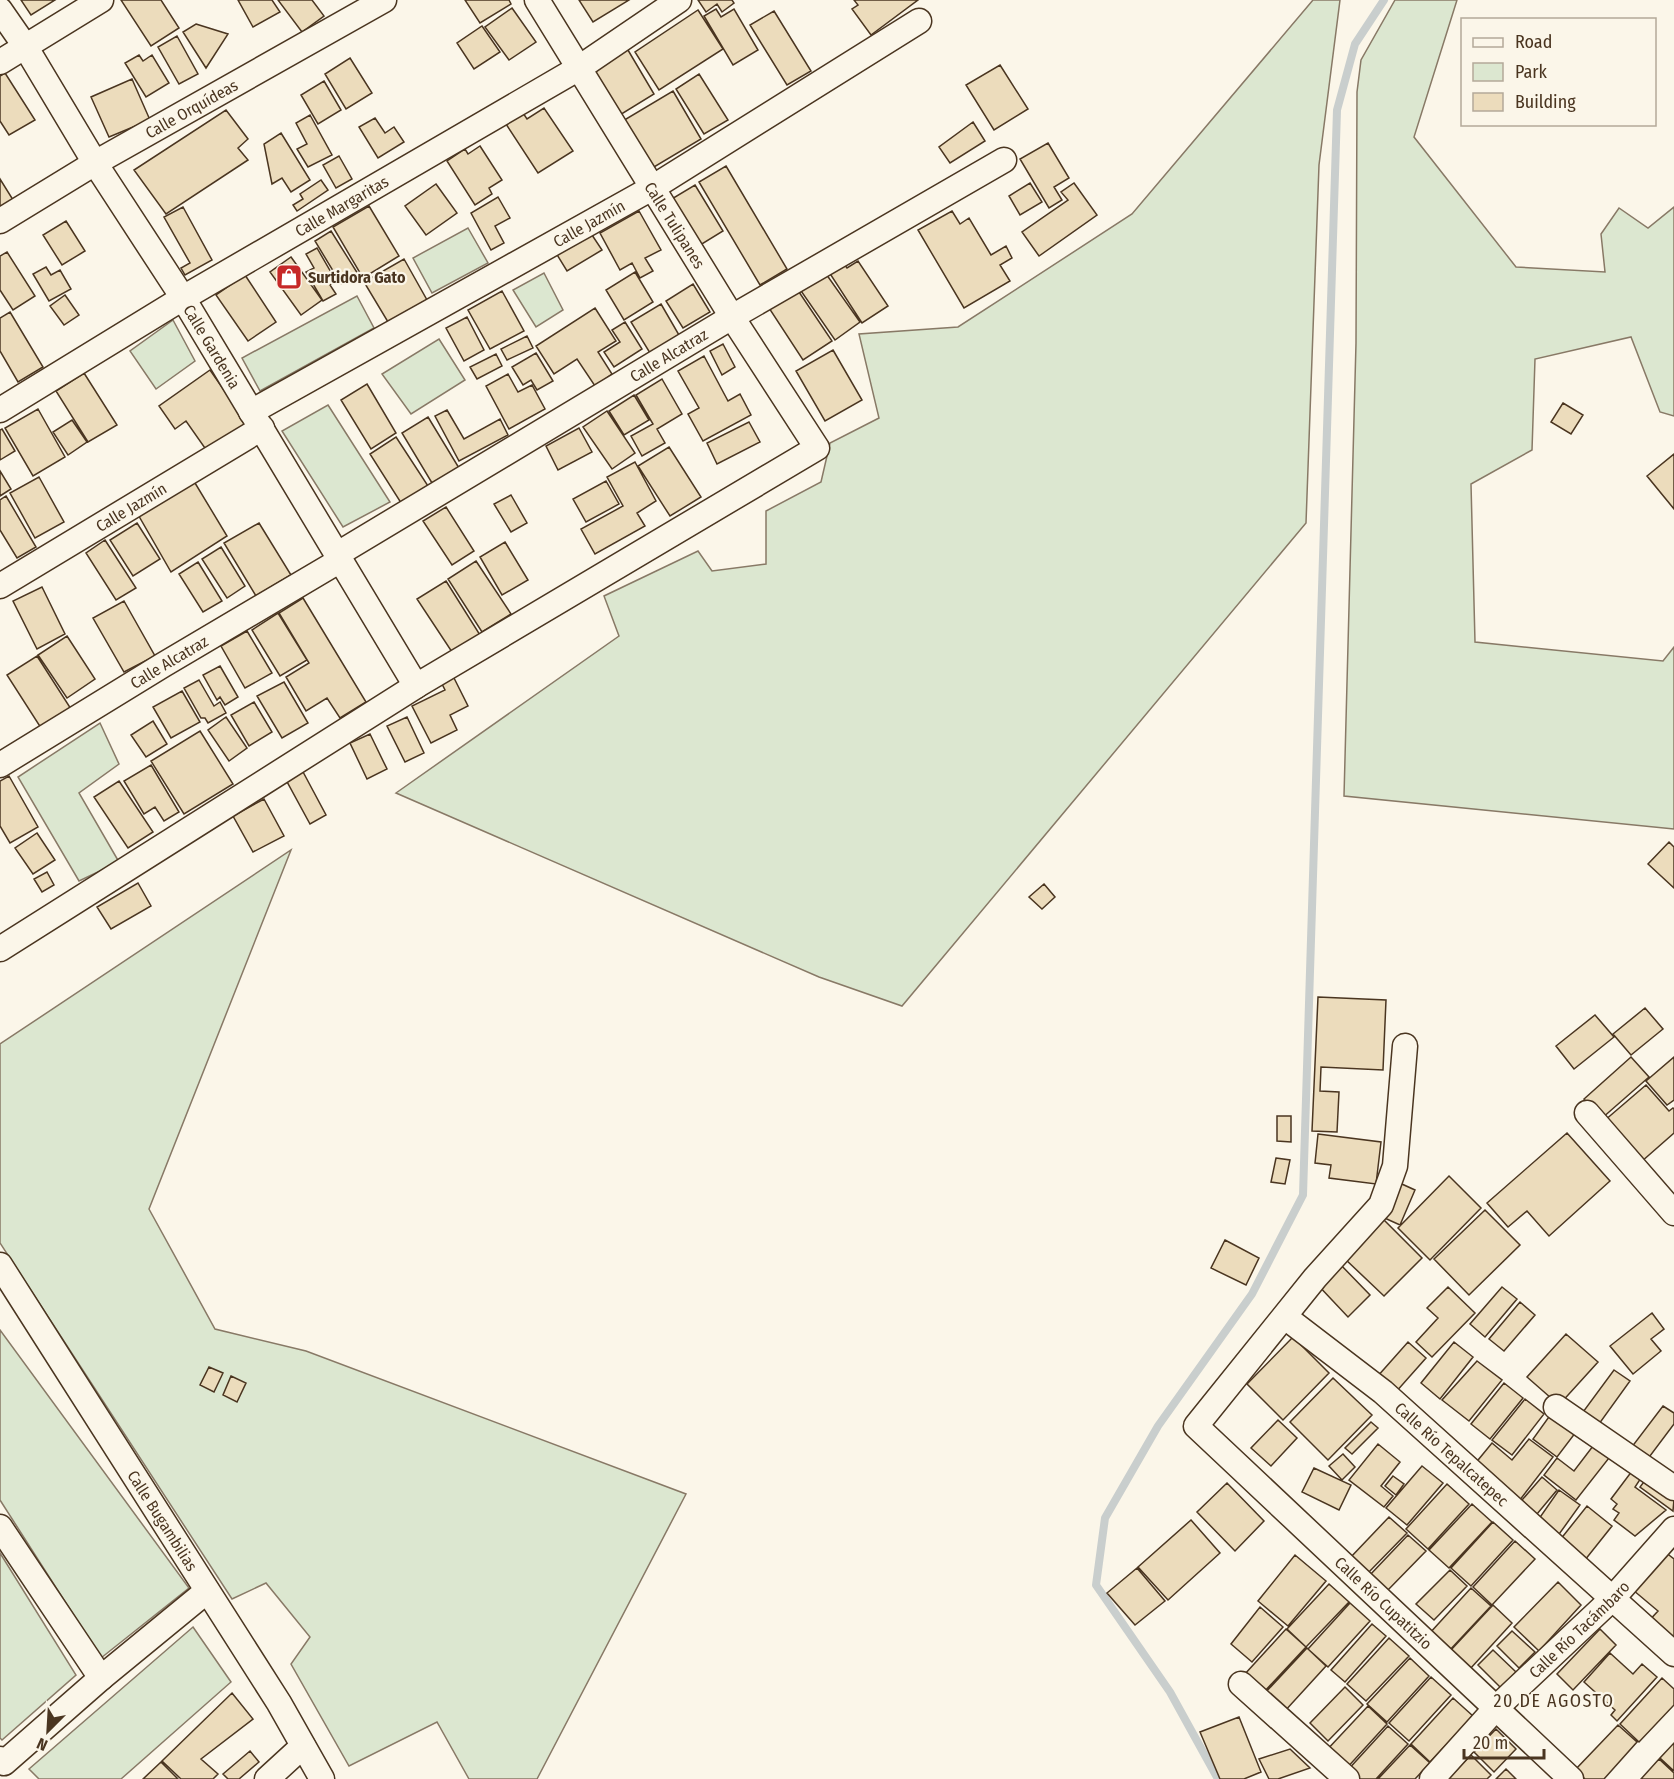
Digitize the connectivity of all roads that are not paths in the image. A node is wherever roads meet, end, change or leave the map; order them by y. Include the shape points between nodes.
1 (101, 0) edge
2 (384, 0) edge
3 (537, 0) edge
4 (679, 0) edge
5 (0, 10) edge
6 (919, 21) dead end
7 (25, 46) junction
8 (0, 62) edge
9 (579, 68) junction
10 (1004, 160) dead end
11 (95, 163) junction
12 (652, 188) junction
13 (0, 221) edge
14 (183, 298) junction
15 (732, 317) junction
16 (0, 410) edge
17 (257, 420) junction
18 (337, 558) junction
19 (0, 586) edge
20 (416, 686) junction
21 (0, 765) edge
22 (0, 949) edge
23 (1405, 1046) dead end
24 (1587, 1113) dead end
25 (1672, 1208) edge
26 (0, 1265) edge
27 (1285, 1317) junction
28 (1556, 1407) dead end
29 (1674, 1488) edge
30 (0, 1527) edge
31 (1674, 1529) edge
32 (207, 1591) junction
33 (1613, 1598) junction
34 (1674, 1654) edge
35 (101, 1678) junction
36 (1241, 1684) dead end
37 (1495, 1709) junction
38 (303, 1746) junction
39 (0, 1759) edge
40 (267, 1779) edge
41 (322, 1779) edge
42 (1347, 1779) edge
43 (1432, 1779) edge
44 (1571, 1779) edge

1 - 7 street
2 - 11 street, Calle Orquídeas
3 - 9 street, Calle Tulipanes
4 - 9 street, Calle Margaritas
5 - 7 street, Calle Gardenia
6 - 12 street, Calle Jazmín
7 - 8 street
7 - 11 street, Calle Gardenia
9 - 12 street, Calle Tulipanes
9 - 14 street, Calle Margaritas
10 - 15 street, Calle Alcatraz
11 - 13 street, Calle Orquídeas
11 - 14 street, Calle Gardenia
12 - 15 street, Calle Tulipanes
12 - 17 street, Calle Jazmín
14 - 16 street, Calle Margaritas
14 - 17 street, Calle Gardenia
15 - 18 street, Calle Alcatraz
15 - 20 street, Calle Tulipanes via 817,448
17 - 18 street, Calle Gardenia
17 - 19 street, Calle Jazmín
18 - 20 street, Calle Gardenia
18 - 21 street, Calle Alcatraz
20 - 22 street
23 - 27 street via 1395,1166 1381,1205
24 - 25 street
26 - 32 street, Calle Bugambilias
27 - 33 street, Calle Río Tepalcatepec via 1383,1392
27 - 37 street, Calle Río Cupatitzio via 1196,1426
28 - 29 street
30 - 35 street
31 - 33 street, Calle Río Tacámbaro
32 - 35 street
32 - 38 street, Calle Bugambilias
33 - 34 street, Calle Río Tepalcatepec
33 - 37 street, Calle Río Tacámbaro
35 - 39 street via 4,1763
36 - 42 street
37 - 43 street, Calle Río Tacámbaro
37 - 44 street, Calle Río Cupatitzio
38 - 40 street
38 - 41 street, Calle Bugambilias

